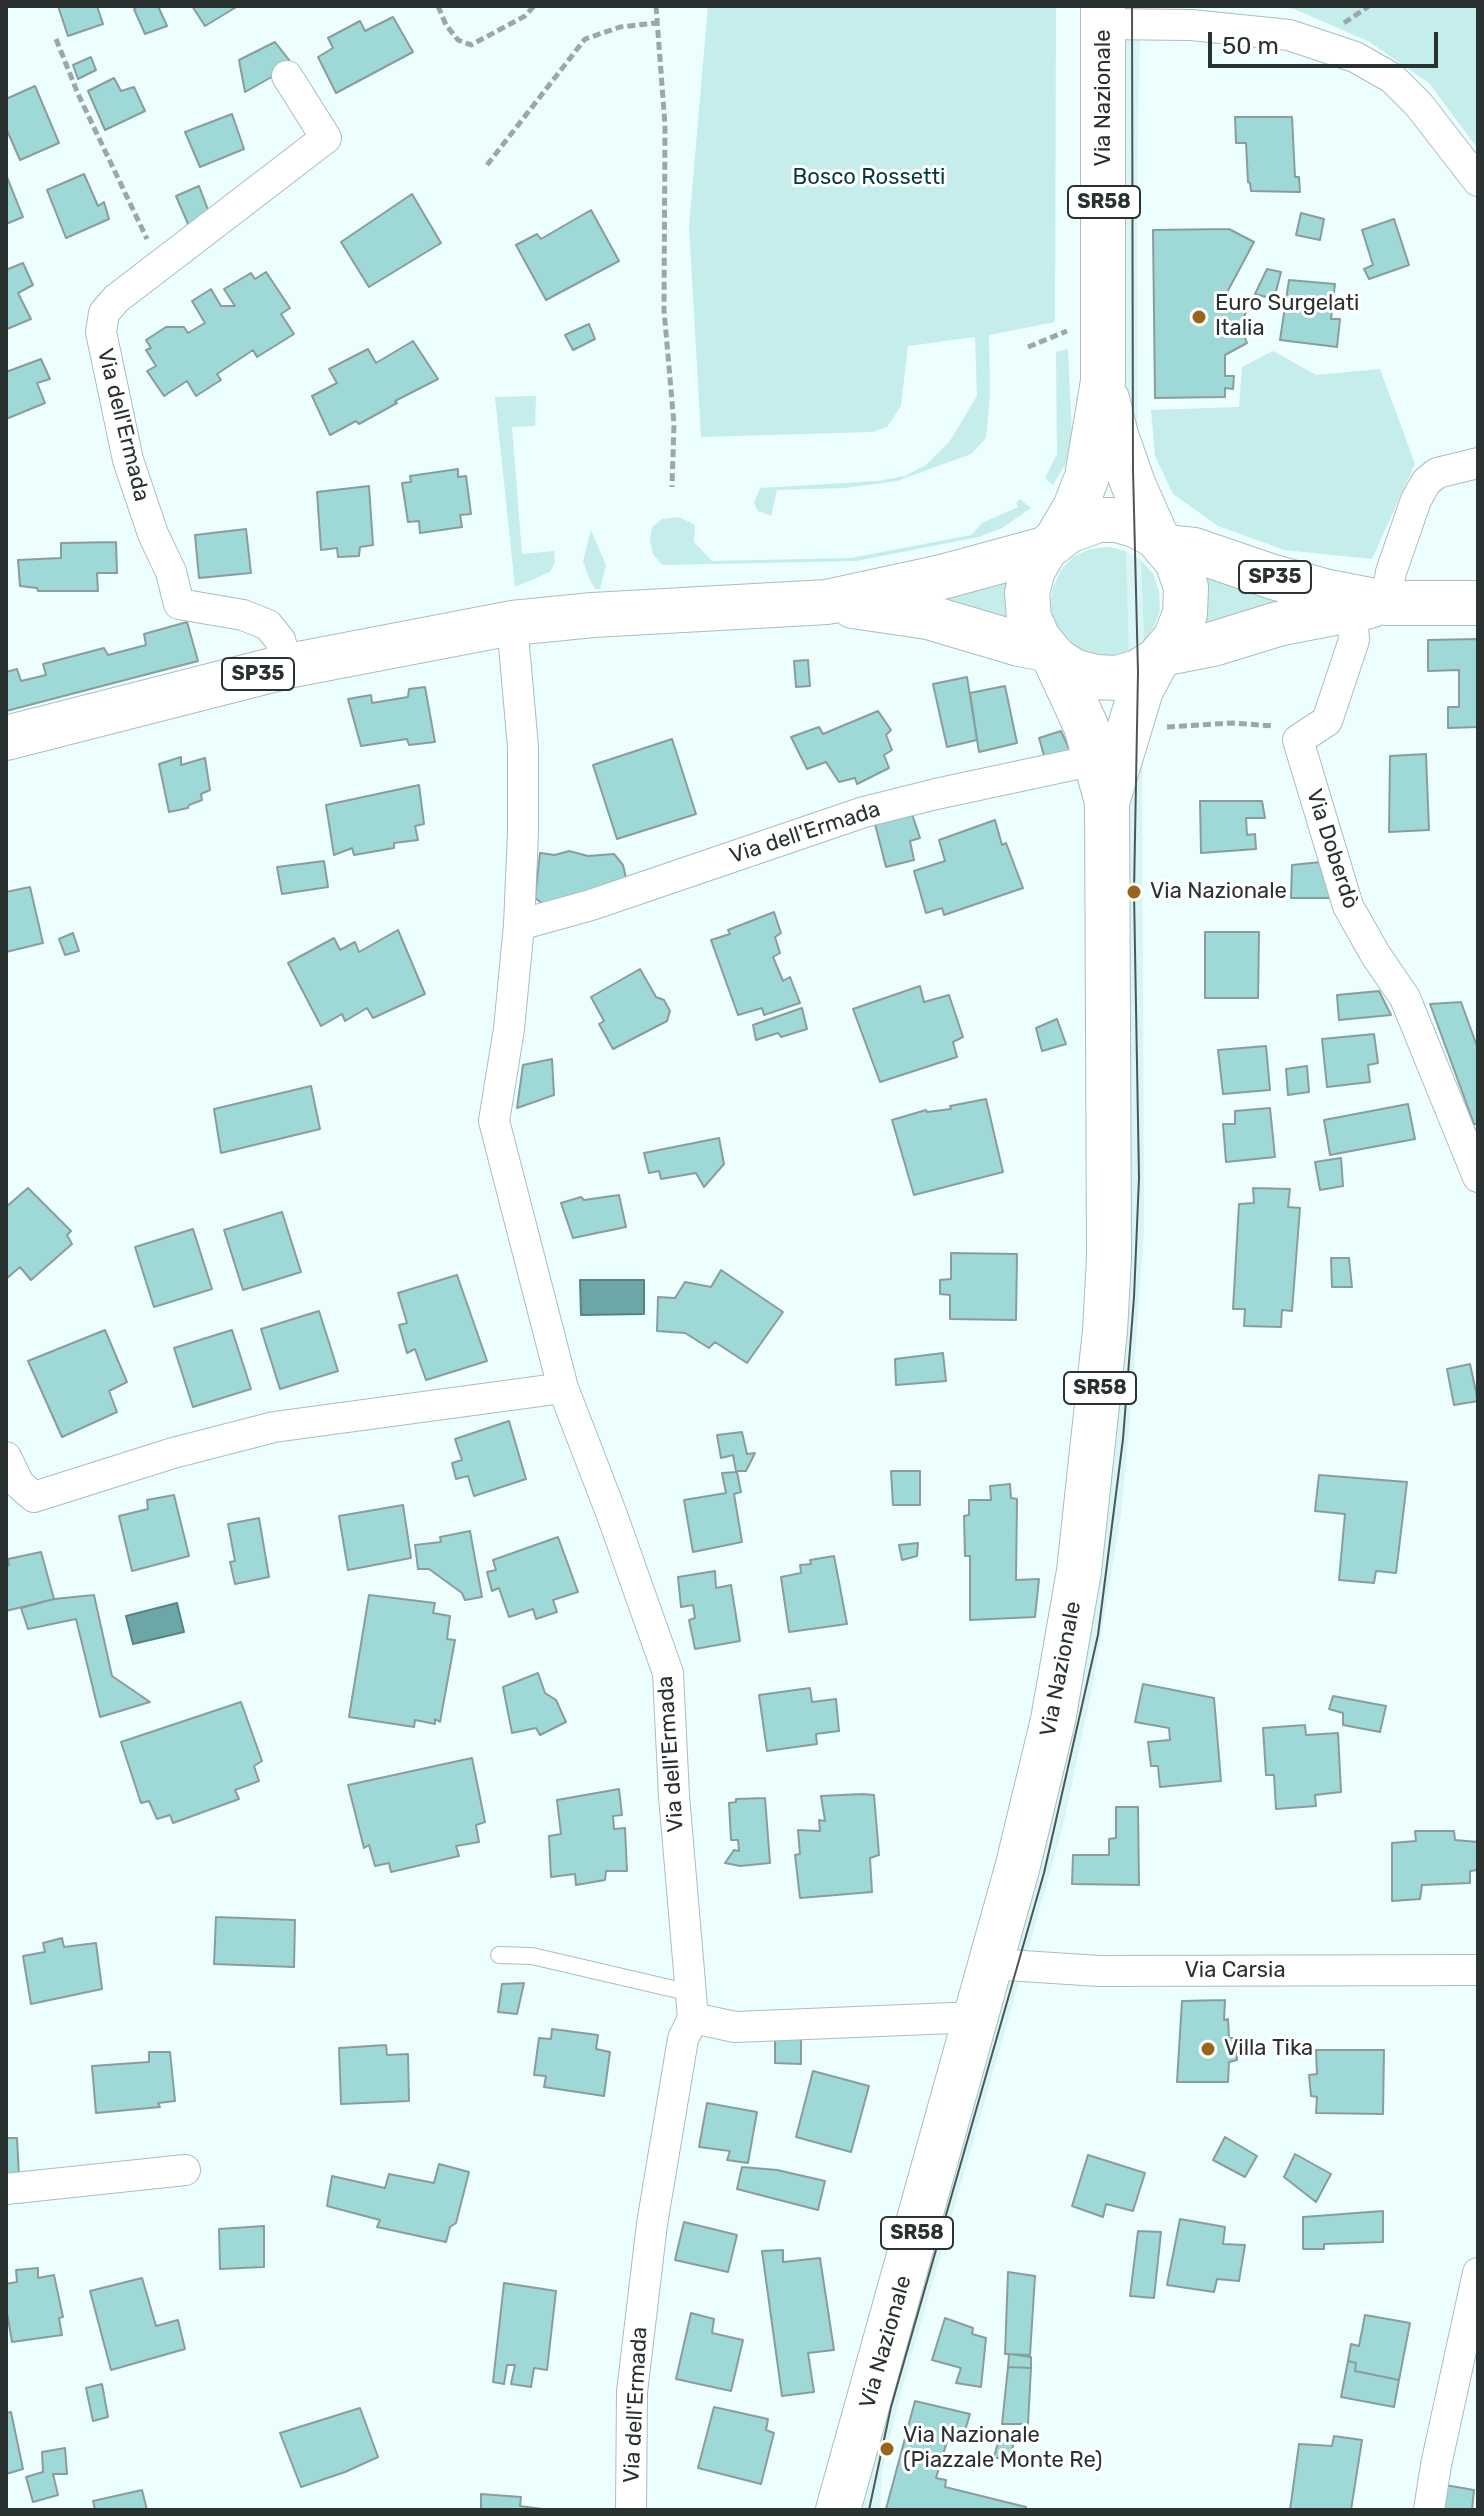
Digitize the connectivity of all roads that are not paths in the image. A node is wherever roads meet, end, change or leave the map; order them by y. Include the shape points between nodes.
1 (1103, 15) edge
2 (287, 76) dead end
3 (1478, 181) edge
4 (1103, 381) junction
5 (1478, 463) edge
6 (1160, 542) junction
7 (1051, 543) junction
8 (827, 602) junction
9 (1478, 603) edge
10 (1369, 606) junction
11 (512, 623) junction
12 (1050, 654) junction
13 (1160, 657) junction
14 (288, 666) junction
15 (6, 738) edge
16 (1095, 760) junction
17 (1107, 802) junction
18 (519, 925) junction
19 (1478, 1177) edge
20 (563, 1388) junction
21 (6, 1457) edge
22 (499, 1955) dead end
23 (992, 1964) junction
24 (1478, 1970) edge
25 (692, 2005) junction
26 (977, 2017) junction
27 (185, 2170) dead end
28 (6, 2189) edge
29 (1478, 2273) edge
30 (631, 2510) edge
31 (838, 2510) edge
32 (1429, 2510) edge

1 - 3 street via 1289,35 1355,57 1392,78 1419,105
1 - 4 main road, Via Nazionale / SR58
2 - 14 street, Via dell'Ermada via 326,138 110,306 101,332 128,460 179,604 268,625 280,640
4 - 6 main road, Via Nazionale / SR58 via 1133,484
4 - 7 main road, Via Nazionale / SR58 via 1087,477 1075,508
5 - 10 street via 1437,473 1426,482
6 - 7 main road via 1135,525 1108,520
6 - 10 main road, SP35
6 - 13 main road, Via Nazionale / SR58 via 1177,561 1186,587 1185,614
7 - 8 main road, SP35 via 942,577
7 - 12 main road, Via Nazionale / SR58 via 1033,570 1027,593 1029,618
8 - 11 main road, SP35
8 - 12 main road, SP35 via 928,617
9 - 10 main road, SP35
10 - 13 main road, SP35 via 1278,624
10 - 19 street, Via Doberdò via 1327,721 1298,740 1348,906 1405,998
11 - 14 main road, SP35
11 - 18 street, Via dell'Ermada via 523,747
12 - 13 main road via 1073,671 1095,677 1127,675
12 - 16 main road, Via Nazionale / SR58 via 1086,726
13 - 17 main road, Via Nazionale / SR58 via 1137,701
14 - 15 main road, SP35
16 - 17 main road, Via Nazionale / SR58
16 - 18 street, Via dell'Ermada via 864,812
17 - 23 main road, Via Nazionale / SR58 via 1109,1242 1094,1447 1053,1720
18 - 20 street, Via dell'Ermada via 494,1121
20 - 21 street via 274,1427 34,1497 19,1484
20 - 25 street, Via dell'Ermada via 668,1673
22 - 25 lane via 532,1956
23 - 24 street, Via Carsia via 1099,1971
23 - 26 main road, Via Nazionale / SR58
25 - 26 street via 735,2027
25 - 30 street, Via dell'Ermada via 652,2224 632,2392
26 - 31 main road, Via Nazionale / SR58
27 - 28 street
29 - 32 street

